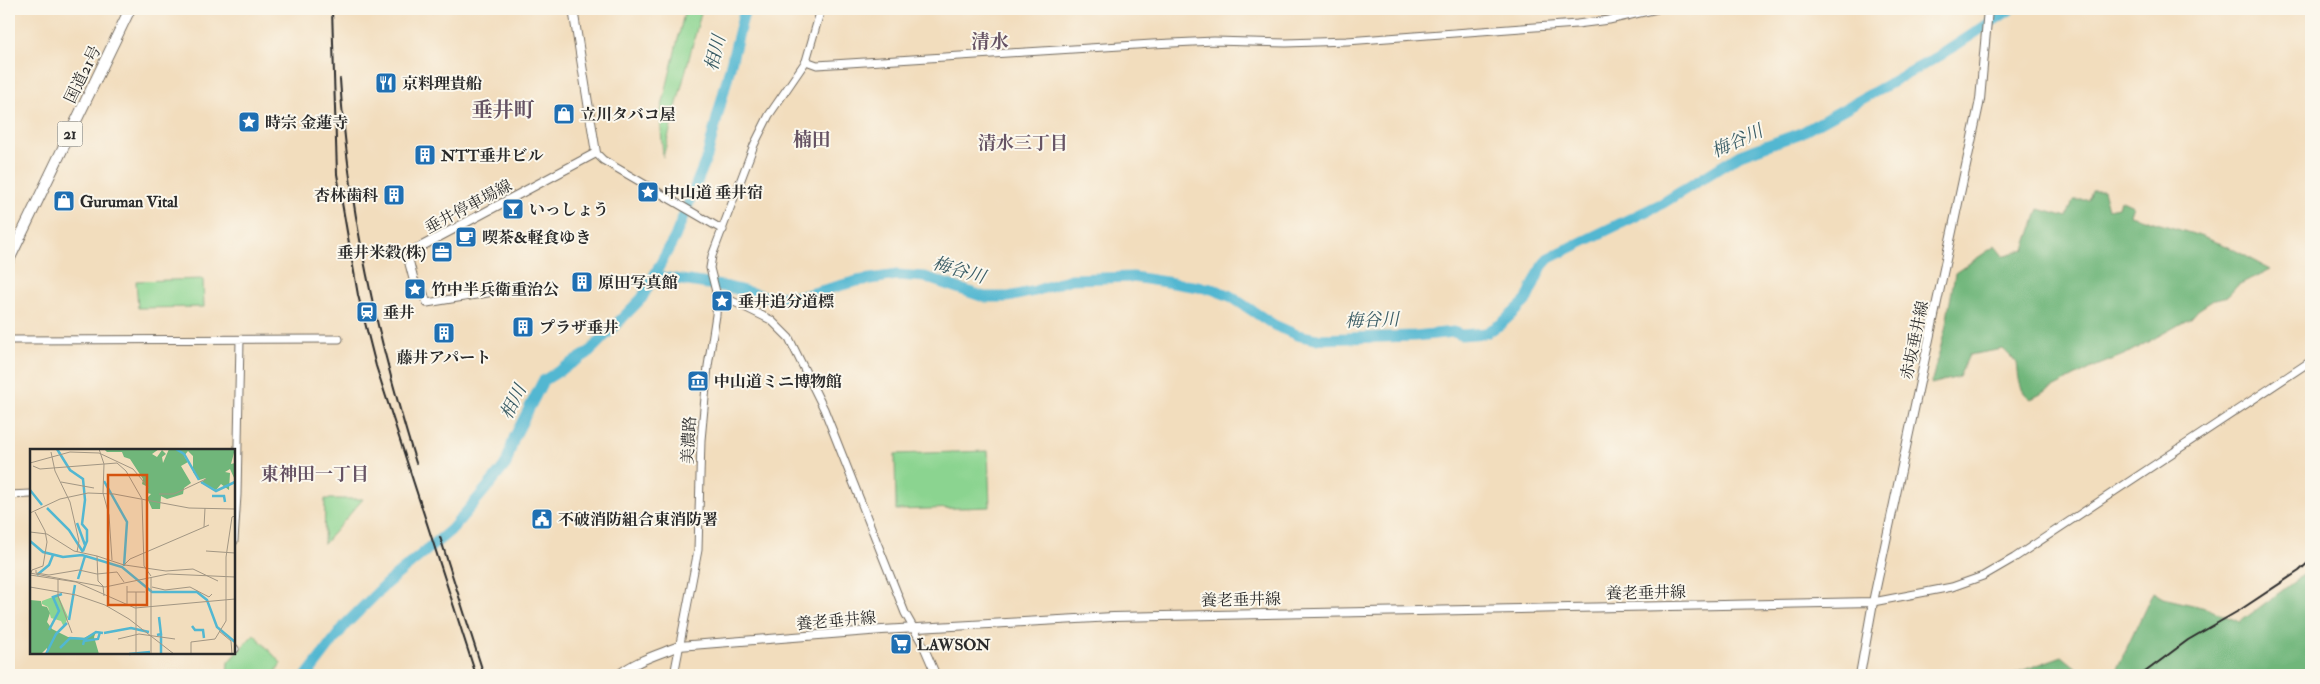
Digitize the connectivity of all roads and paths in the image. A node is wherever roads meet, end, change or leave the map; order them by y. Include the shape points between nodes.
1 (130, 9) edge
2 (573, 9) edge
3 (821, 9) edge
4 (1657, 9) edge
5 (1988, 12) edge
6 (806, 61) junction
7 (596, 153) junction
8 (720, 228) junction
9 (9, 260) edge
10 (414, 281) joint
11 (488, 293) dead end
12 (716, 293) junction
13 (339, 339) dead end
14 (9, 340) edge
15 (240, 340) junction
16 (2311, 362) edge
17 (9, 494) edge
18 (30, 494) edge
19 (236, 495) edge
20 (235, 518) edge
21 (1873, 602) junction
22 (913, 629) junction
23 (679, 646) junction
24 (618, 675) edge
25 (674, 675) edge
26 (936, 675) edge
27 (1860, 675) edge

1 - 9 highway, 国道21号 / 21
2 - 7 main road
3 - 6 street
4 - 6 street via 1577,24 1347,41 1214,41 817,65
5 - 21 main road, 赤坂垂井線 via 1980,100
6 - 8 street via 769,116
7 - 8 street via 602,160
7 - 10 main road, 垂井停車場線 via 407,254
8 - 12 street via 712,256
10 - 11 street via 422,288 427,303
12 - 22 street via 771,320 790,338 824,409
12 - 23 street, 美濃路 via 701,440 700,525 695,575
13 - 15 street
14 - 15 street
15 - 19 street
16 - 21 street via 1983,576 1952,587
17 - 18 street
19 - 20 street
21 - 22 main road, 養老垂井線 via 1215,613
21 - 27 main road, 赤坂垂井線
22 - 23 main road, 養老垂井線
22 - 26 street
23 - 24 main road, 養老垂井線 via 633,664
23 - 25 street, 美濃路

